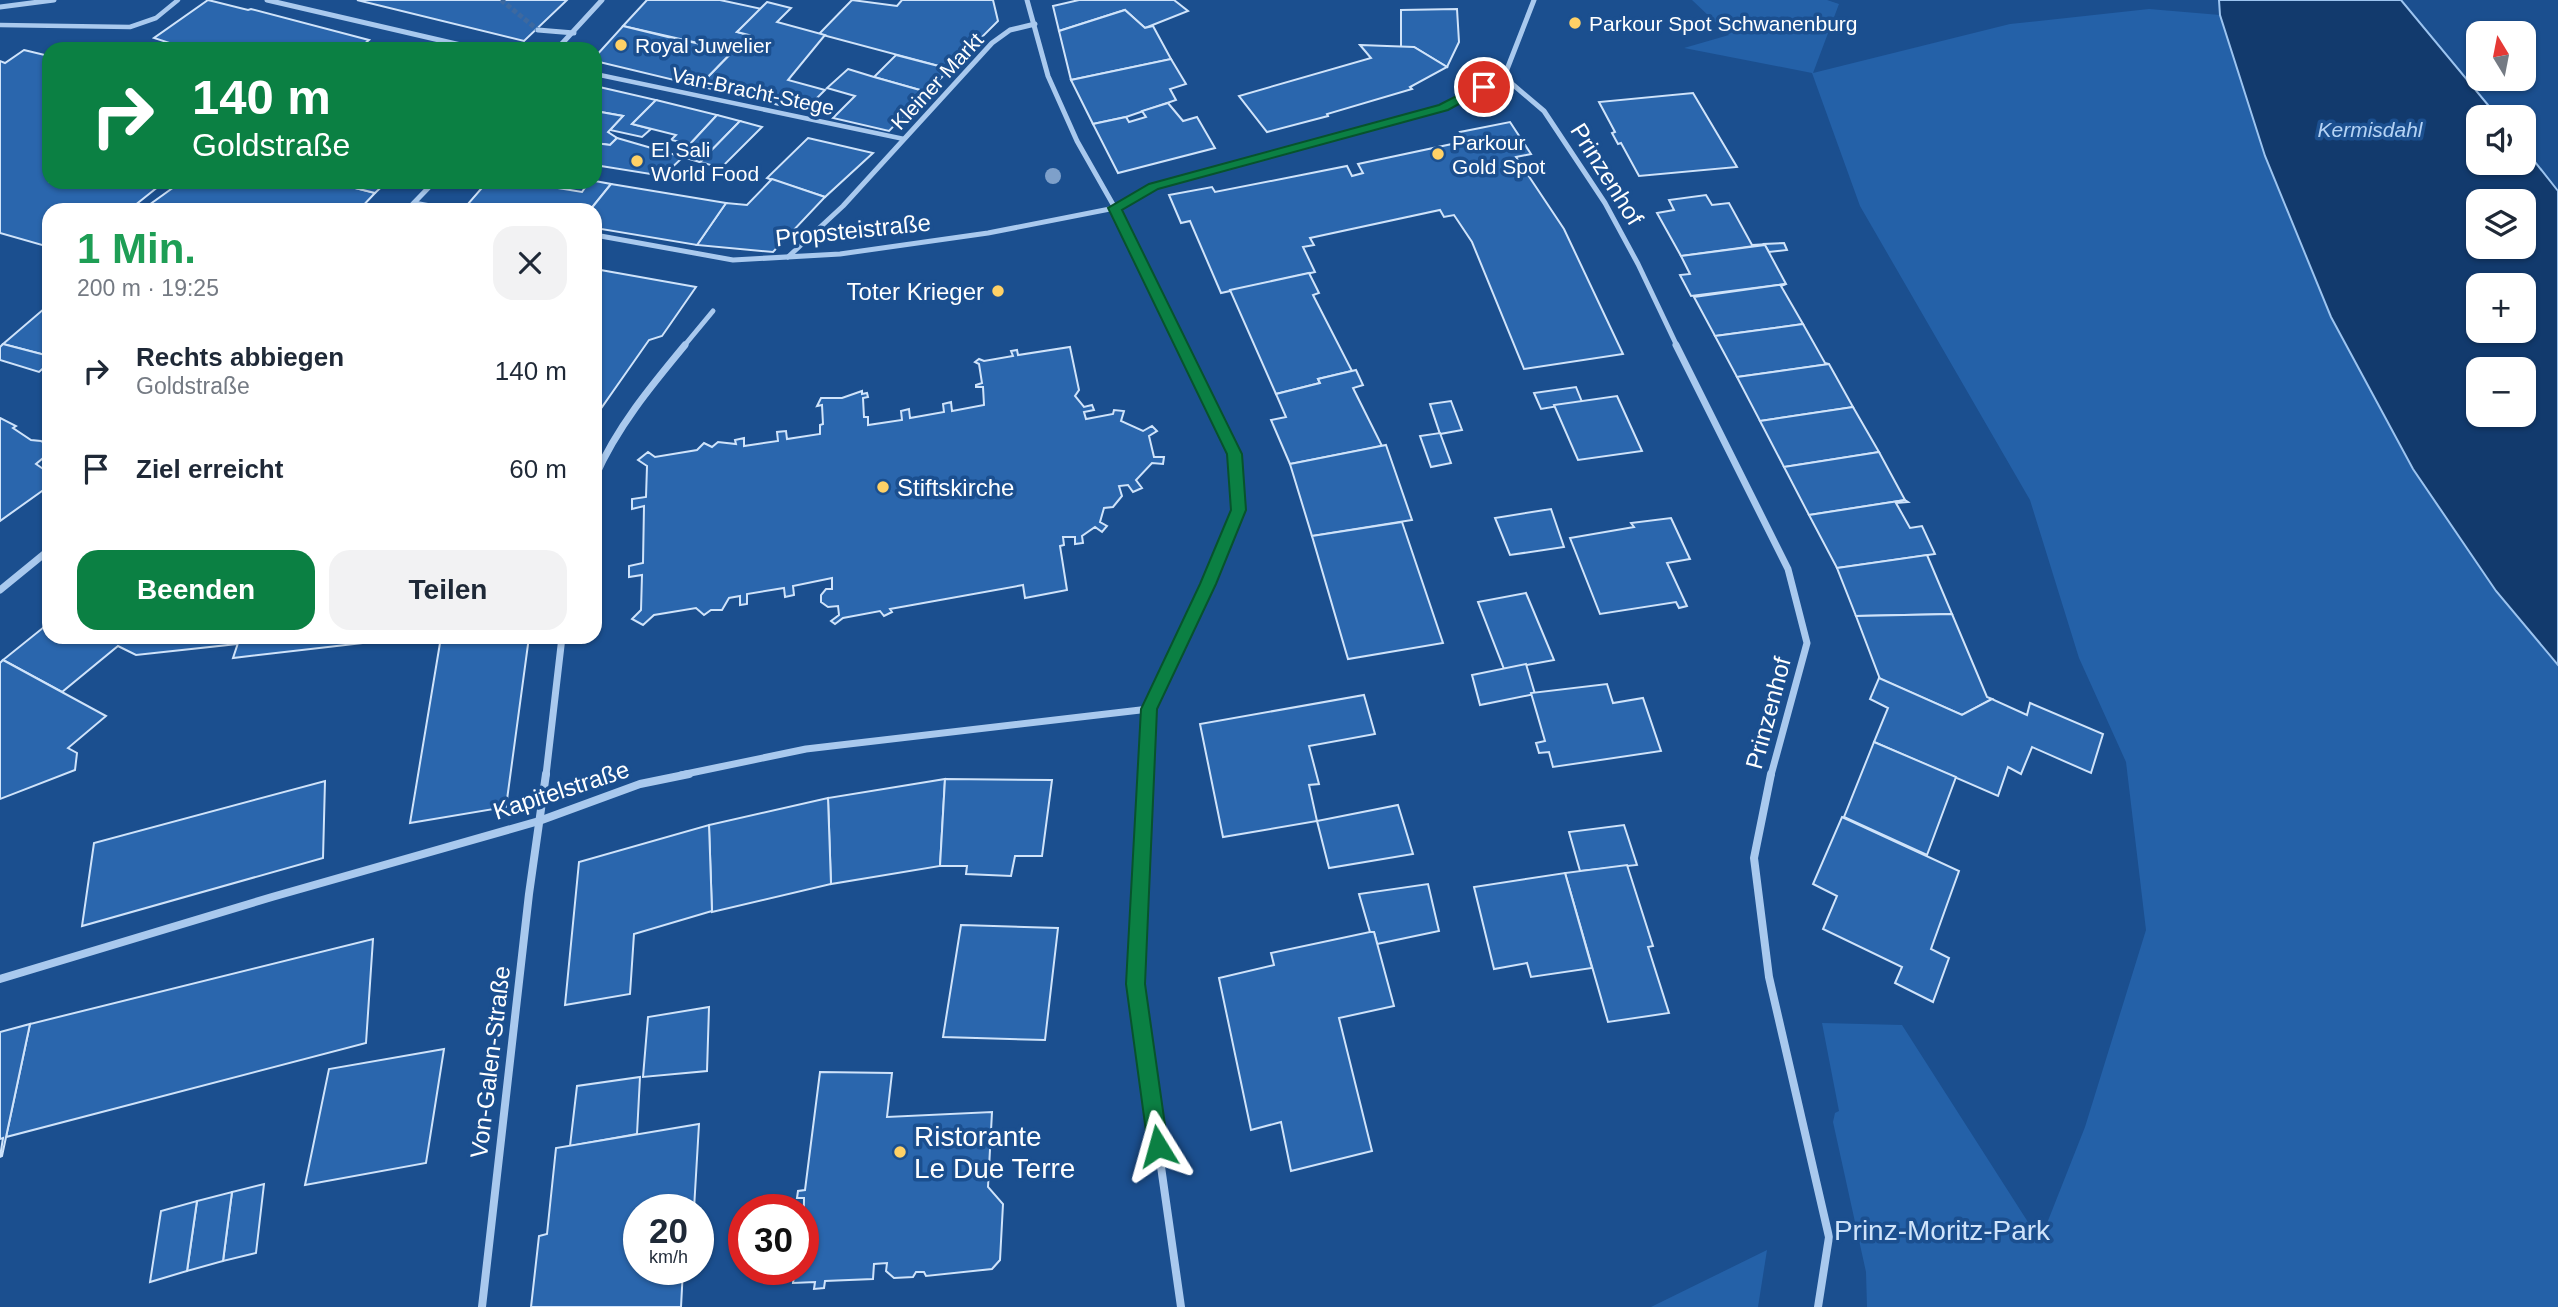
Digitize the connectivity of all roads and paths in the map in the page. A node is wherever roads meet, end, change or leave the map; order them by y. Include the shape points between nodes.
1 (54, 0) edge
2 (178, 0) edge
3 (267, 0) edge
4 (602, 0) edge
5 (1027, 0) edge
6 (1534, 0) edge
7 (0, 7) edge
8 (1035, 24) junction
9 (0, 25) edge
10 (537, 30) tunnel mouth
11 (574, 33) junction
12 (448, 42) edge
13 (565, 42) edge
14 (602, 75) edge
15 (1504, 77) junction
16 (904, 139) junction
17 (427, 189) edge
18 (414, 203) edge
19 (1115, 208) junction
20 (602, 236) edge
21 (788, 258) junction
22 (713, 311) dead end
23 (602, 458) edge
24 (42, 556) edge
25 (0, 590) edge
26 (561, 644) edge
27 (1149, 709) junction
28 (539, 821) junction
29 (0, 979) edge
30 (482, 1307) edge
31 (1181, 1307) edge
32 (1818, 1307) edge

1 - 7 street
2 - 9 lane via 171,9 130,27
3 - 12 street
4 - 11 street
5 - 8 street
6 - 15 street
8 - 16 street, Kleiner Markt via 1010,30 992,43
8 - 19 street via 1048,76 1077,141
10 - 11 street
11 - 13 street
14 - 16 lane, Van-Bracht-Stege
15 - 19 street, Propsteistraße via 1444,107 1153,186
15 - 32 street, Prinzenhof via 1544,111 1639,264 1788,569 1807,643 1775,753 1754,858 1769,977 1829,1237
16 - 21 street, Kleiner Markt
17 - 18 street
19 - 21 street, Propsteistraße via 988,233
19 - 27 street via 1235,454 1236,468 1238,510
20 - 21 street, Propsteistraße via 733,260
22 - 23 street
24 - 25 street
26 - 28 street, Von-Galen-Straße
27 - 28 street, Kapitelstraße via 806,749 640,784
27 - 31 street via 1135,984
28 - 29 street, Kapitelstraße
28 - 30 street, Von-Galen-Straße

